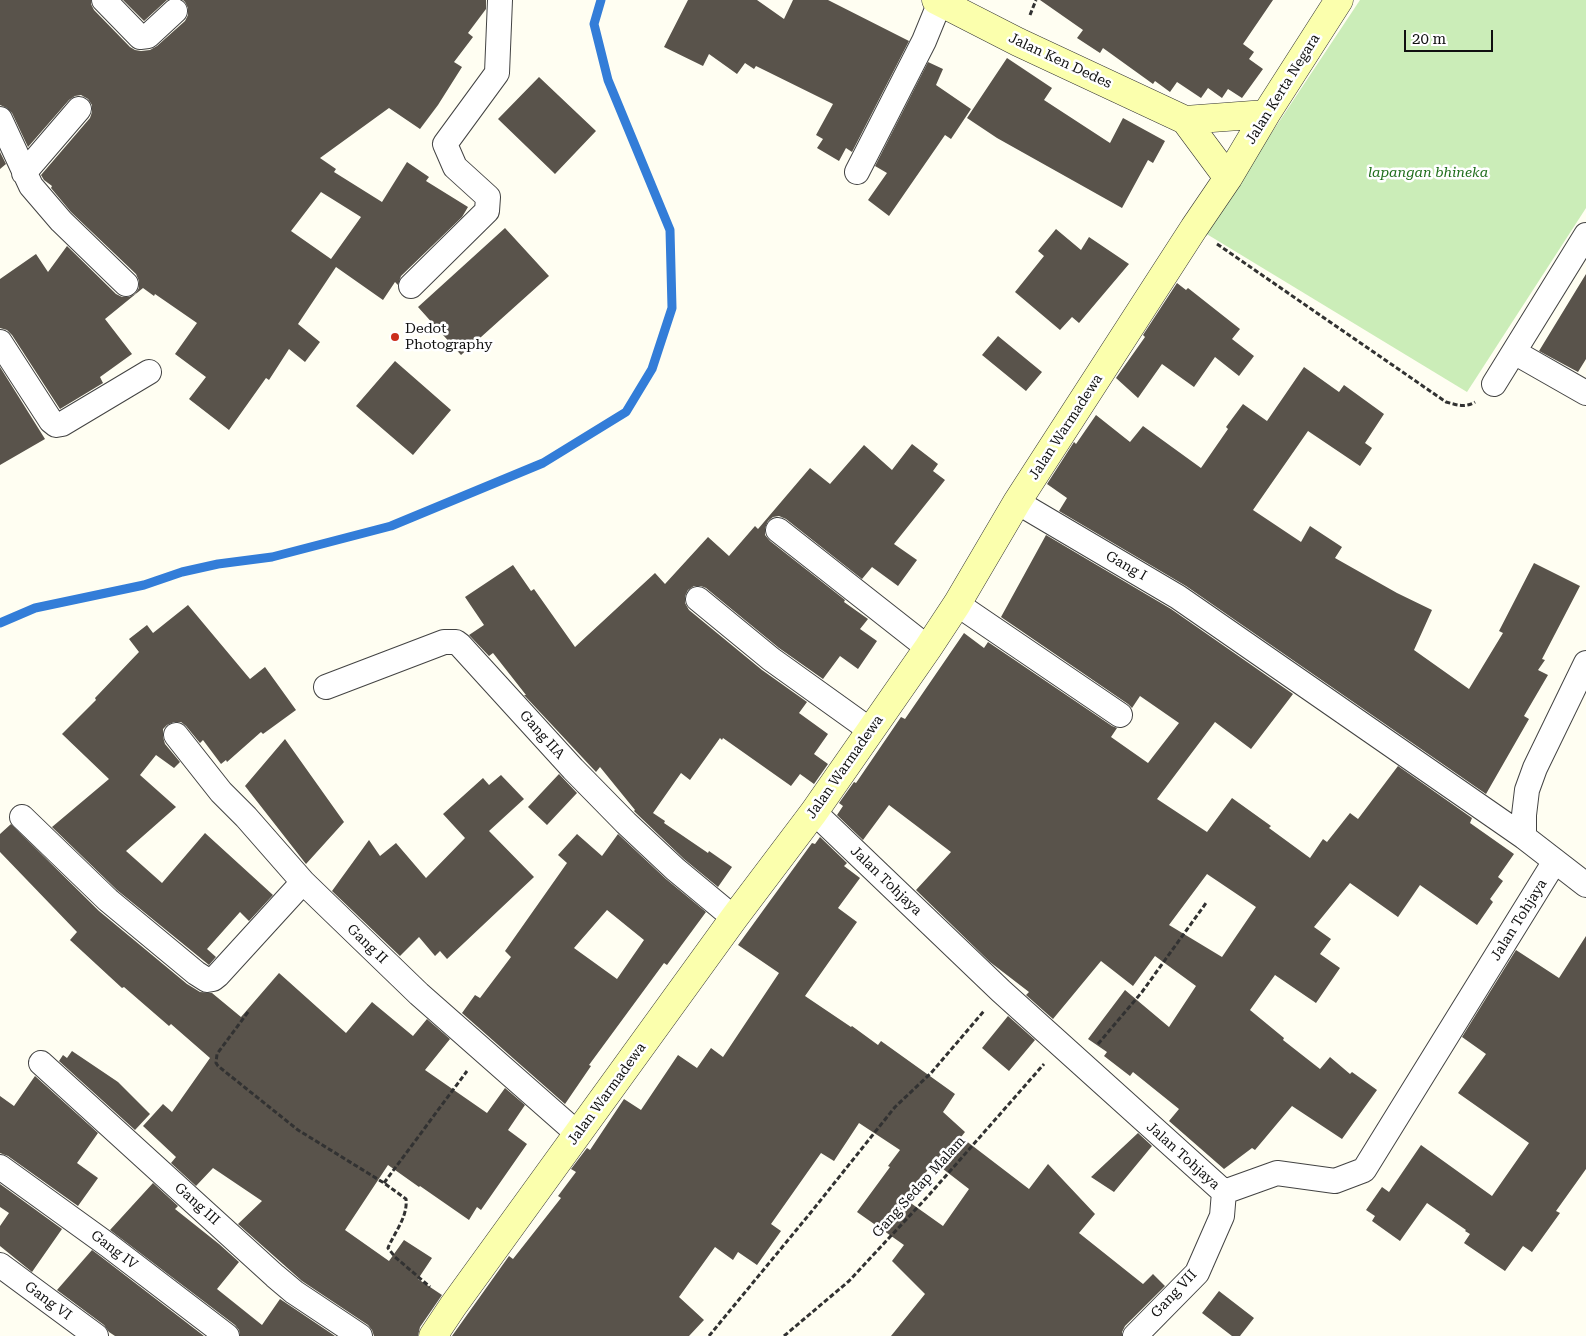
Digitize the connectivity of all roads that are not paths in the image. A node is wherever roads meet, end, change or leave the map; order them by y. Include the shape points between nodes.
1 (104, 0) edge
2 (500, 0) edge
3 (1339, 0) edge
4 (938, 1) edge
5 (175, 11) dead end
6 (78, 109) dead end
7 (1266, 114) junction
8 (0, 119) edge
9 (1185, 120) junction
10 (857, 172) dead end
11 (24, 173) junction
12 (1228, 178) junction
13 (1586, 235) edge
14 (126, 284) dead end
15 (410, 286) dead end
16 (0, 342) edge
17 (1514, 352) junction
18 (148, 372) dead end
19 (1494, 384) road end
20 (1586, 393) edge
21 (1018, 502) junction
22 (778, 530) dead end
23 (698, 599) dead end
24 (956, 604) junction
25 (928, 648) junction
26 (1586, 663) edge
27 (326, 687) dead end
28 (1120, 714) dead end
29 (870, 730) junction
30 (176, 734) dead end
31 (814, 812) junction
32 (22, 817) dead end
33 (1524, 837) junction
34 (1556, 861) junction
35 (304, 882) junction
36 (1586, 885) edge
37 (734, 918) junction
38 (41, 1063) dead end
39 (578, 1134) junction
40 (0, 1167) edge
41 (1224, 1192) junction
42 (0, 1266) edge
43 (96, 1336) edge
44 (227, 1336) edge
45 (360, 1336) edge
46 (433, 1336) edge
47 (1135, 1336) edge

1 - 5 street via 140,37 148,36
2 - 15 street via 497,73 445,144 455,167 488,197 487,211
3 - 7 street, Jalan Kerta Negara
4 - 9 street, Jalan Ken Dedes
4 - 10 street via 924,41
6 - 11 street
7 - 9 street, Jalan Ken Dedes
7 - 12 street, Jalan Kerta Negara
8 - 11 street
9 - 12 street, Jalan Ken Dedes
11 - 14 street via 61,221
12 - 21 street, Jalan Warmadewa
13 - 17 street
16 - 18 street via 56,425
17 - 19 street
17 - 20 street
21 - 24 street, Jalan Warmadewa
21 - 33 street, Gang I via 1178,597
22 - 25 street
23 - 29 street via 771,659
24 - 25 street, Jalan Warmadewa
24 - 28 street
25 - 29 street, Jalan Warmadewa
26 - 33 street via 1527,790
27 - 37 street, Gang IIA via 444,642 456,642 626,823
29 - 31 street, Jalan Warmadewa
30 - 35 street, Gang II via 221,792
31 - 37 street, Jalan Warmadewa
31 - 41 street, Jalan Tohjaya via 1001,992
32 - 35 street via 108,900 207,980 218,975
33 - 34 street, Gang I
34 - 36 street, Gang I
34 - 41 street, Jalan Tohjaya via 1364,1170 1335,1181 1277,1173
35 - 39 street, Gang II via 420,994
37 - 39 street, Jalan Warmadewa
38 - 45 street, Gang III via 275,1276
39 - 46 street, Jalan Warmadewa
40 - 44 street, Gang IV
41 - 47 street, Gang VII via 1222,1216 1196,1273
42 - 43 street, Gang VI

